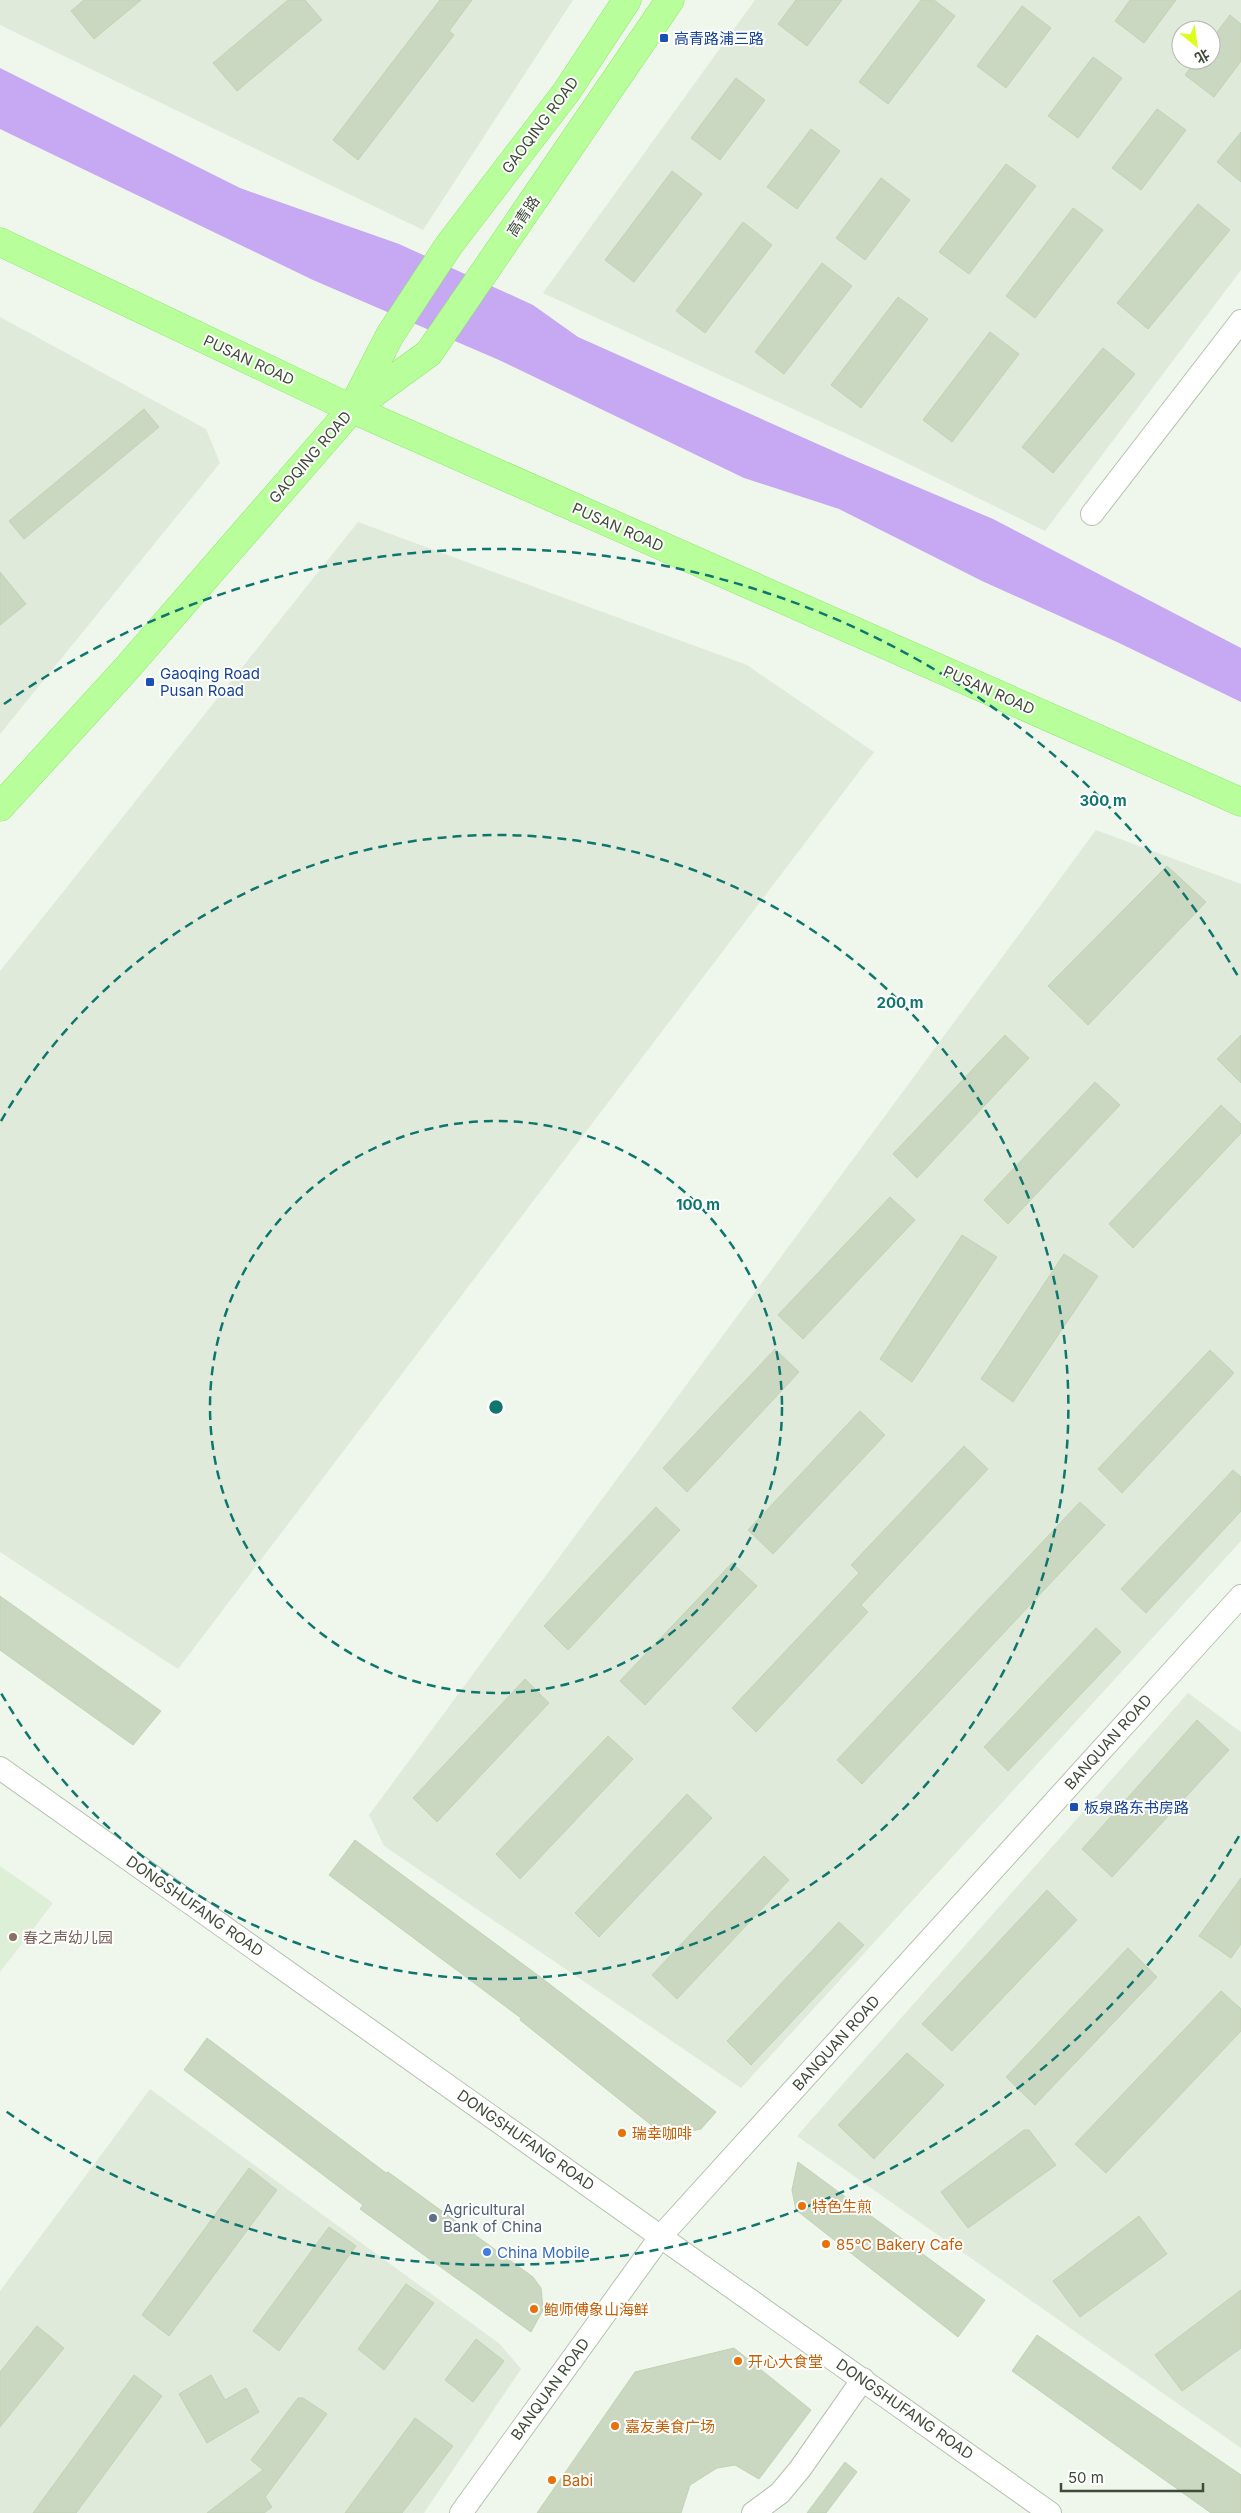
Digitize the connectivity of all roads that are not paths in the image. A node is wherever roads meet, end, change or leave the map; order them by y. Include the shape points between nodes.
1 (627, 0) edge
2 (670, 0) edge
3 (0, 242) edge
4 (1241, 321) edge
5 (352, 409) junction
6 (1092, 514) dead end
7 (1241, 802) edge
8 (0, 807) edge
9 (1241, 1596) edge
10 (0, 1768) edge
11 (662, 2236) junction
12 (863, 2379) junction
13 (461, 2513) edge
14 (753, 2513) edge
15 (1050, 2513) edge

1 - 5 main road, GAOQING ROAD via 567,91 450,245 390,334
2 - 5 main road, 高青路 via 429,353
3 - 5 main road, PUSAN ROAD
4 - 6 street
5 - 7 main road, PUSAN ROAD
5 - 8 main road, GAOQING ROAD
9 - 11 street, BANQUAN ROAD
10 - 11 street, DONGSHUFANG ROAD
11 - 12 street, DONGSHUFANG ROAD
11 - 13 street, BANQUAN ROAD
12 - 14 street via 800,2469 780,2493
12 - 15 street, DONGSHUFANG ROAD

